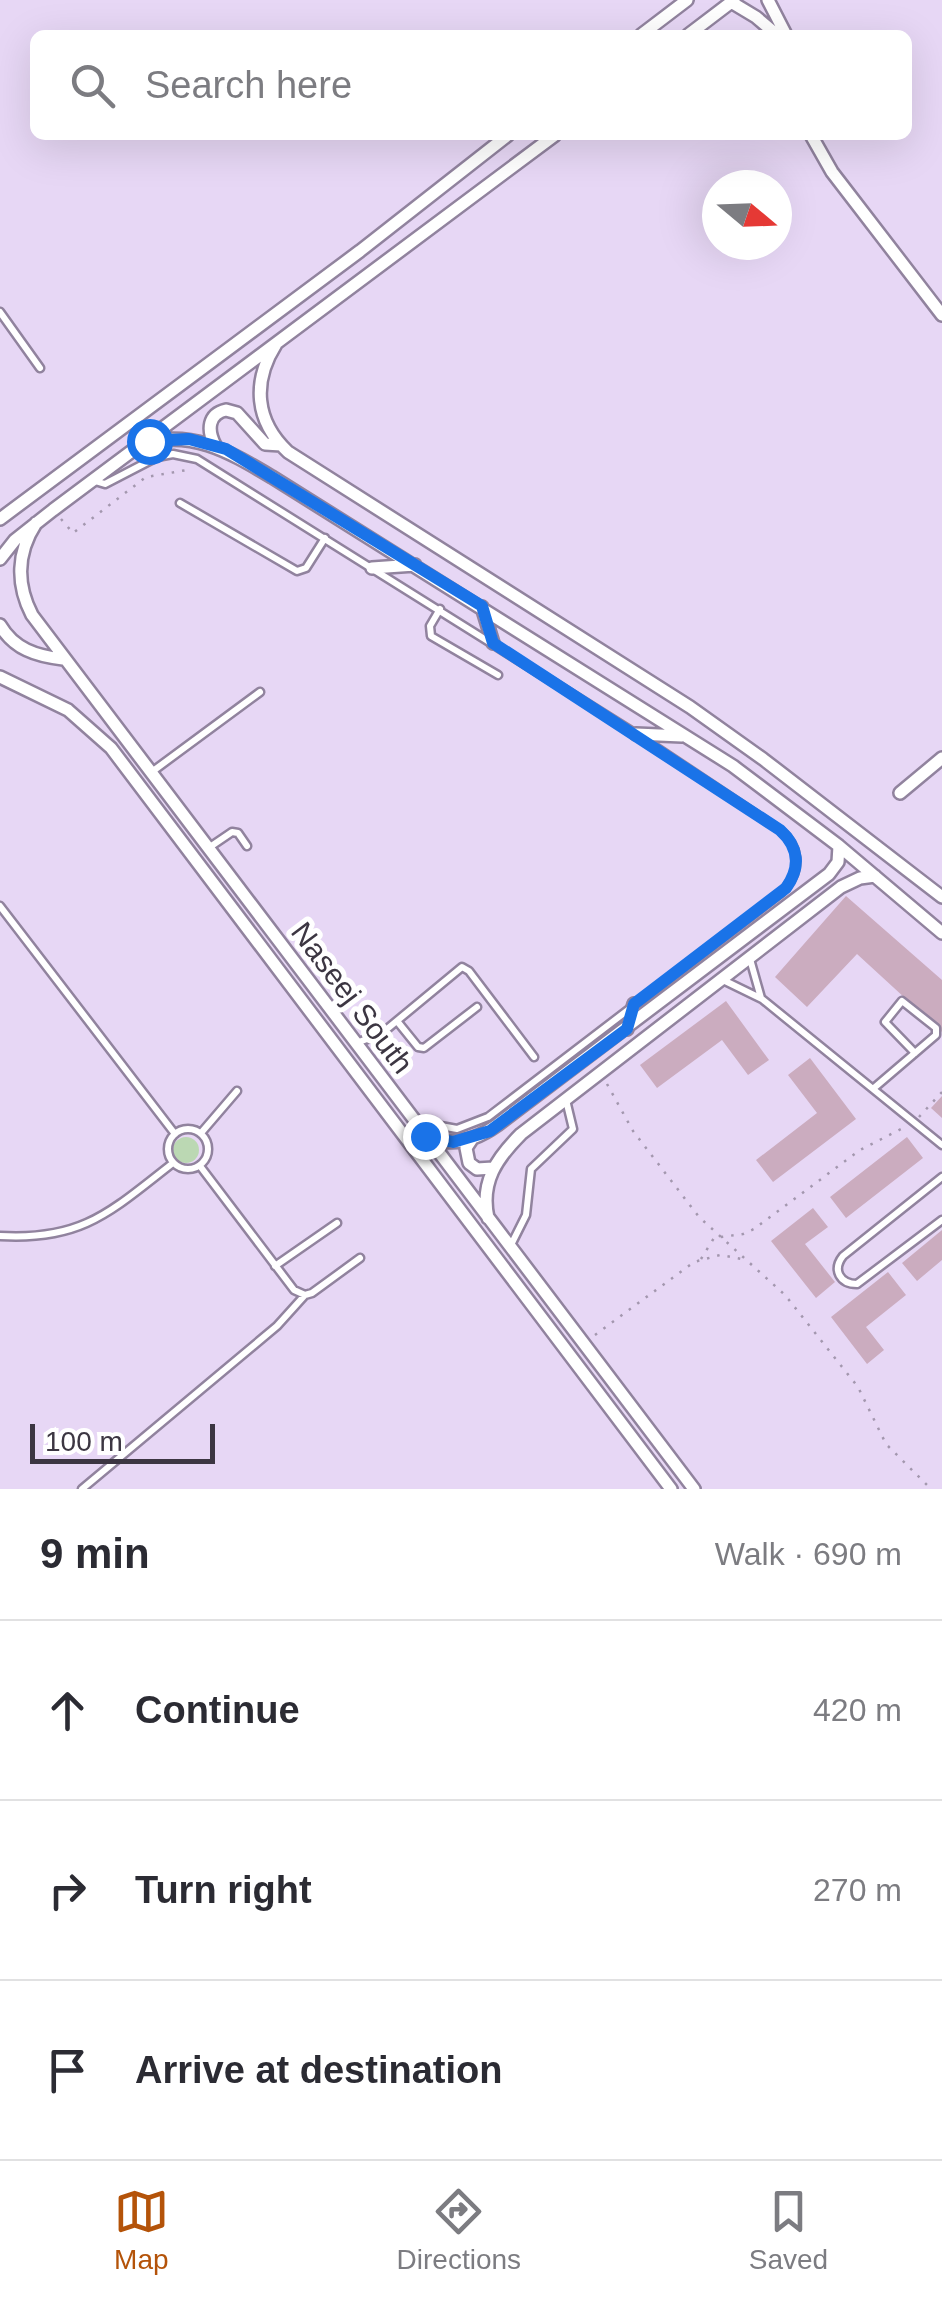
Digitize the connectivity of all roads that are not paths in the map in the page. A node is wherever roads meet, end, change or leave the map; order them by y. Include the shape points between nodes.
1 (687, 0) edge
2 (768, 0) edge
3 (733, 1) edge
4 (647, 30) edge
5 (695, 30) edge
6 (771, 30) edge
7 (783, 30) edge
8 (502, 140) edge
9 (549, 140) edge
10 (814, 140) edge
11 (360, 252) junction
12 (374, 272) junction
13 (0, 312) edge
14 (942, 315) edge
15 (276, 344) junction
16 (40, 368) dead end
17 (140, 444) junction
18 (214, 444) junction
19 (281, 445) junction
20 (94, 480) junction
21 (180, 503) dead end
22 (0, 518) edge
23 (36, 523) junction
24 (325, 538) junction
25 (0, 559) edge
26 (415, 565) junction
27 (372, 568) junction
28 (482, 606) junction
29 (440, 609) junction
30 (0, 625) edge
31 (493, 643) junction
32 (63, 659) junction
33 (498, 675) dead end
34 (0, 676) edge
35 (260, 692) dead end
36 (636, 734) junction
37 (684, 736) junction
38 (942, 758) edge
39 (149, 774) junction
40 (900, 794) dead end
41 (247, 846) dead end
42 (839, 846) junction
43 (207, 849) junction
44 (835, 868) junction
45 (874, 876) junction
46 (847, 883) junction
47 (942, 897) edge
48 (0, 906) edge
49 (942, 933) edge
50 (712, 946) junction
51 (730, 950) junction
52 (750, 959) junction
53 (722, 980) junction
54 (762, 999) junction
55 (634, 1004) junction
56 (477, 1007) dead end
57 (398, 1021) junction
58 (627, 1029) junction
59 (355, 1043) junction
60 (915, 1053) junction
61 (534, 1057) dead end
62 (874, 1088) junction
63 (237, 1091) dead end
64 (566, 1100) junction
65 (415, 1121) junction
66 (200, 1133) junction
67 (175, 1134) junction
68 (425, 1136) junction
69 (472, 1139) junction
70 (942, 1146) edge
71 (173, 1163) junction
72 (200, 1166) junction
73 (492, 1168) junction
74 (942, 1177) edge
75 (942, 1220) edge
76 (336, 1222) dead end
77 (490, 1222) junction
78 (0, 1236) edge
79 (510, 1248) junction
80 (360, 1258) dead end
81 (274, 1266) junction
82 (305, 1295) junction
83 (82, 1489) edge
84 (671, 1489) edge
85 (694, 1489) edge

1 - 4 street
2 - 7 street
3 - 5 street
3 - 6 street
8 - 11 street
9 - 12 street
10 - 14 street
11 - 12 street
11 - 22 street
12 - 15 street
13 - 16 lane
15 - 17 street
15 - 19 street via 259,396
17 - 18 street via 179,438
17 - 20 street
18 - 19 street via 210,424 226,410 265,444
18 - 26 street
19 - 47 street via 690,707
20 - 23 street
20 - 24 lane via 105,484 157,457 188,456
21 - 24 lane via 297,571 310,564
23 - 25 street
23 - 32 street, Naseej South via 21,559 22,589
24 - 27 lane
26 - 27 street
26 - 28 street
27 - 29 lane
28 - 31 street
28 - 37 street
29 - 31 lane
29 - 33 lane via 431,636
30 - 32 street via 25,650
31 - 36 lane
32 - 39 street, Naseej South
34 - 84 street via 68,710 111,748
35 - 39 lane
36 - 37 street
36 - 50 lane via 794,846 796,868 786,888
37 - 42 street
38 - 40 street
39 - 43 street, Naseej South
41 - 43 lane via 232,832
42 - 44 street
42 - 45 street
43 - 59 street, Naseej South
44 - 46 street via 844,870
44 - 51 street
45 - 46 street
45 - 49 street
46 - 52 street
48 - 67 lane
50 - 51 street
50 - 55 lane
51 - 58 street
52 - 53 street
52 - 54 lane
53 - 54 lane
53 - 64 street
54 - 62 lane
55 - 58 street
55 - 65 lane via 480,1122 448,1129
56 - 57 lane via 424,1048
57 - 59 lane
57 - 61 lane via 465,968
58 - 69 street
59 - 65 street, Naseej South
60 - 60 lane via 936,1028 902,1001 885,1022
60 - 62 lane
62 - 70 lane
63 - 66 lane
64 - 73 street via 521,1134
64 - 79 lane via 574,1129 530,1170 526,1215
65 - 68 street, Naseej South
66 - 67 lane
66 - 72 lane via 208,1150
67 - 71 lane via 168,1148
68 - 69 street
68 - 77 street, Naseej South
69 - 73 street via 469,1163 477,1170
71 - 72 lane
71 - 78 lane via 83,1226 45,1236
72 - 81 lane
73 - 77 street
74 - 75 lane via 843,1256 839,1276 857,1284
76 - 81 lane
77 - 79 street, Naseej South
79 - 85 street, Naseej South
80 - 82 lane
81 - 82 lane
82 - 83 lane via 268,1334

